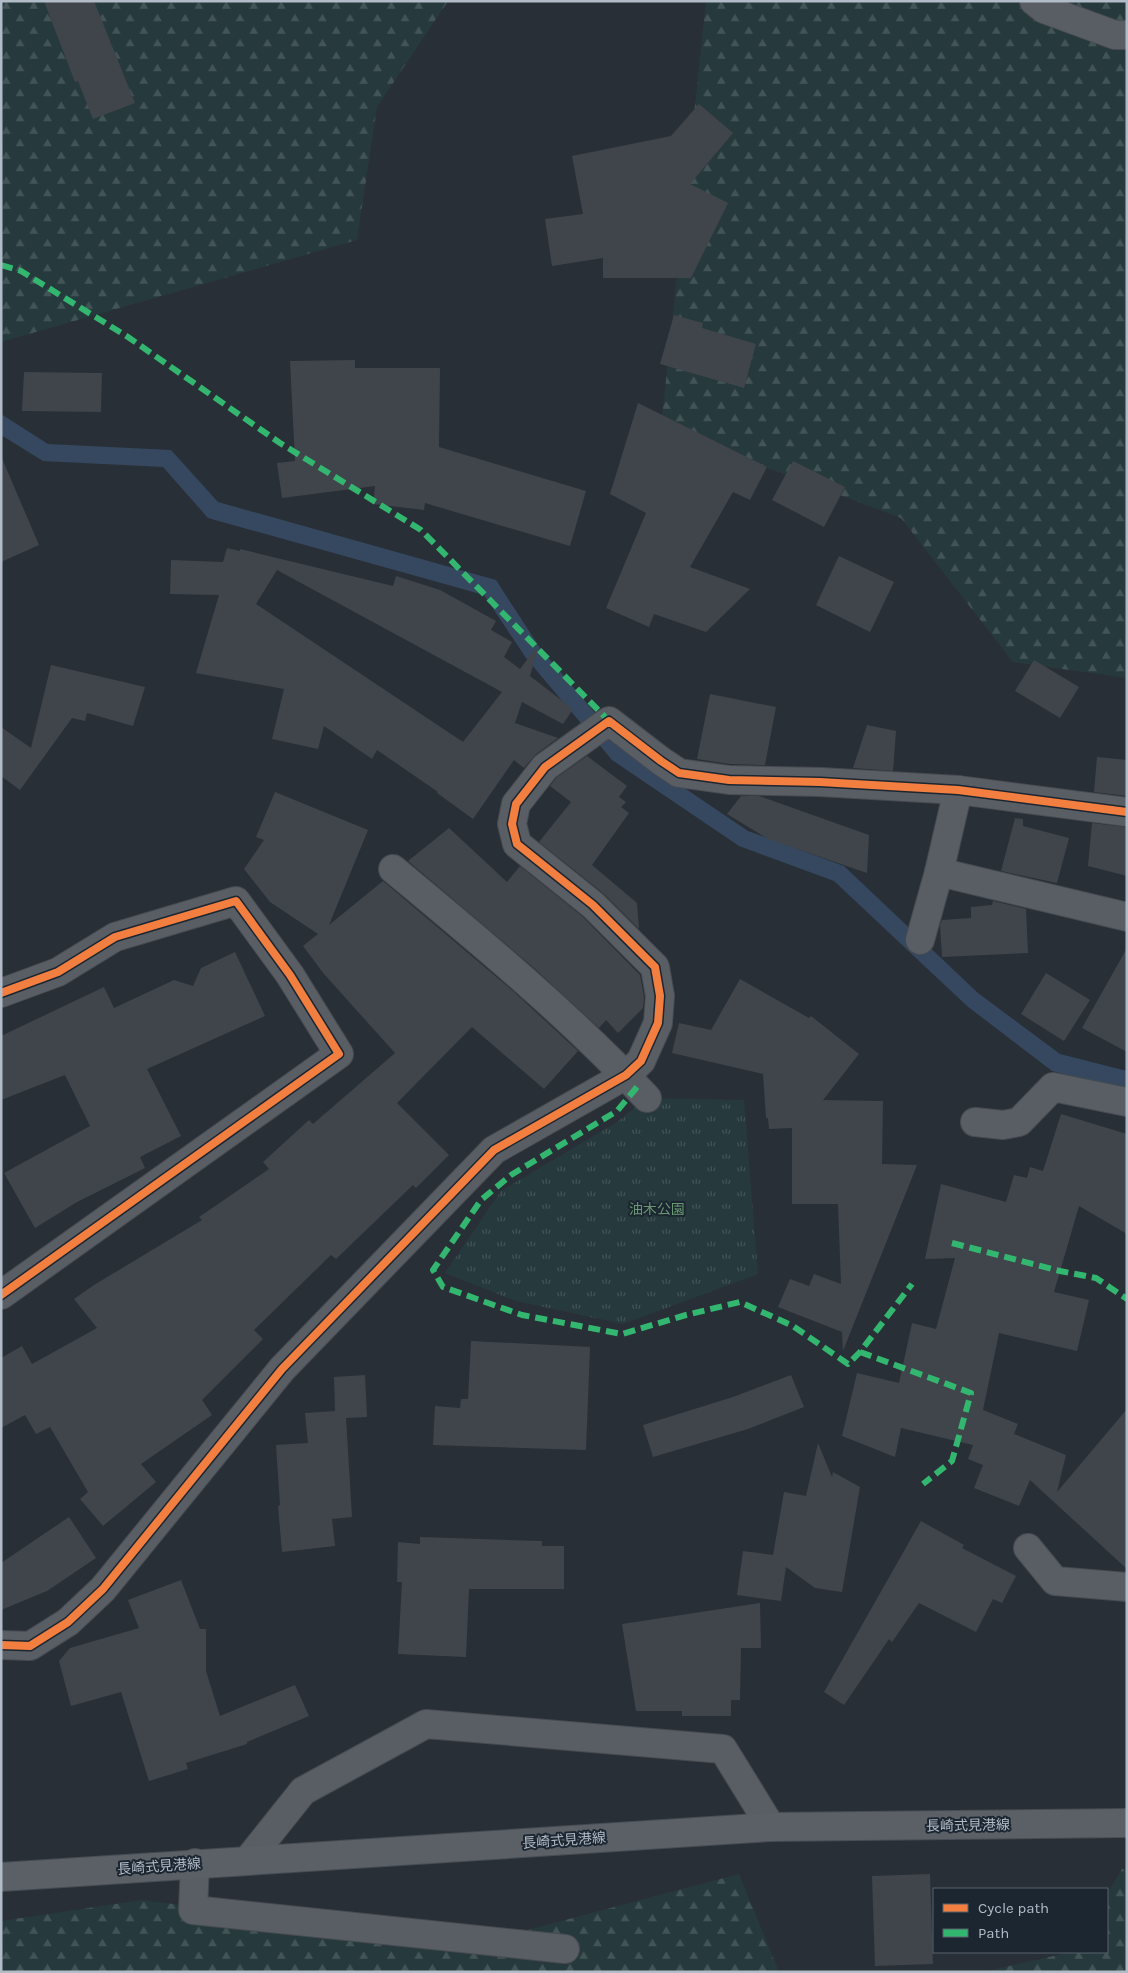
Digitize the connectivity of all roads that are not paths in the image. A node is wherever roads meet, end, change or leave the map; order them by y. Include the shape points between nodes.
1 (1034, 1) edge
2 (1127, 35) edge
3 (958, 790) junction
4 (1127, 812) edge
5 (394, 869) dead end
6 (939, 872) junction
7 (1127, 917) edge
8 (920, 940) dead end
9 (1, 993) edge
10 (626, 1075) junction
11 (647, 1098) dead end
12 (1127, 1102) edge
13 (975, 1122) dead end
14 (1, 1295) edge
15 (1028, 1548) dead end
16 (1127, 1587) edge
17 (1, 1645) edge
18 (1127, 1823) edge
19 (771, 1827) junction
20 (248, 1860) junction
21 (195, 1864) junction
22 (1, 1877) edge
23 (565, 1949) dead end

1 - 2 street via 1044,9 1106,32
3 - 4 street
3 - 6 street
3 - 10 street via 729,780 679,773 609,721 545,766 516,804 512,824 517,844 593,905 654,967 660,996 658,1023 641,1061
5 - 10 street via 510,967
6 - 7 street
6 - 8 street
9 - 14 street via 58,972 115,937 236,901 290,975 339,1054
10 - 11 street
10 - 17 street via 494,1150 282,1370 103,1589 68,1622 30,1646
12 - 13 street via 1053,1087 1019,1122 1003,1125
15 - 16 street via 1054,1582
18 - 19 main road, 長崎式見港線
19 - 20 main road, 長崎式見港線
19 - 20 street via 723,1749 426,1724 303,1791
20 - 21 main road, 長崎式見港線
21 - 22 main road, 長崎式見港線
21 - 23 street via 193,1910

